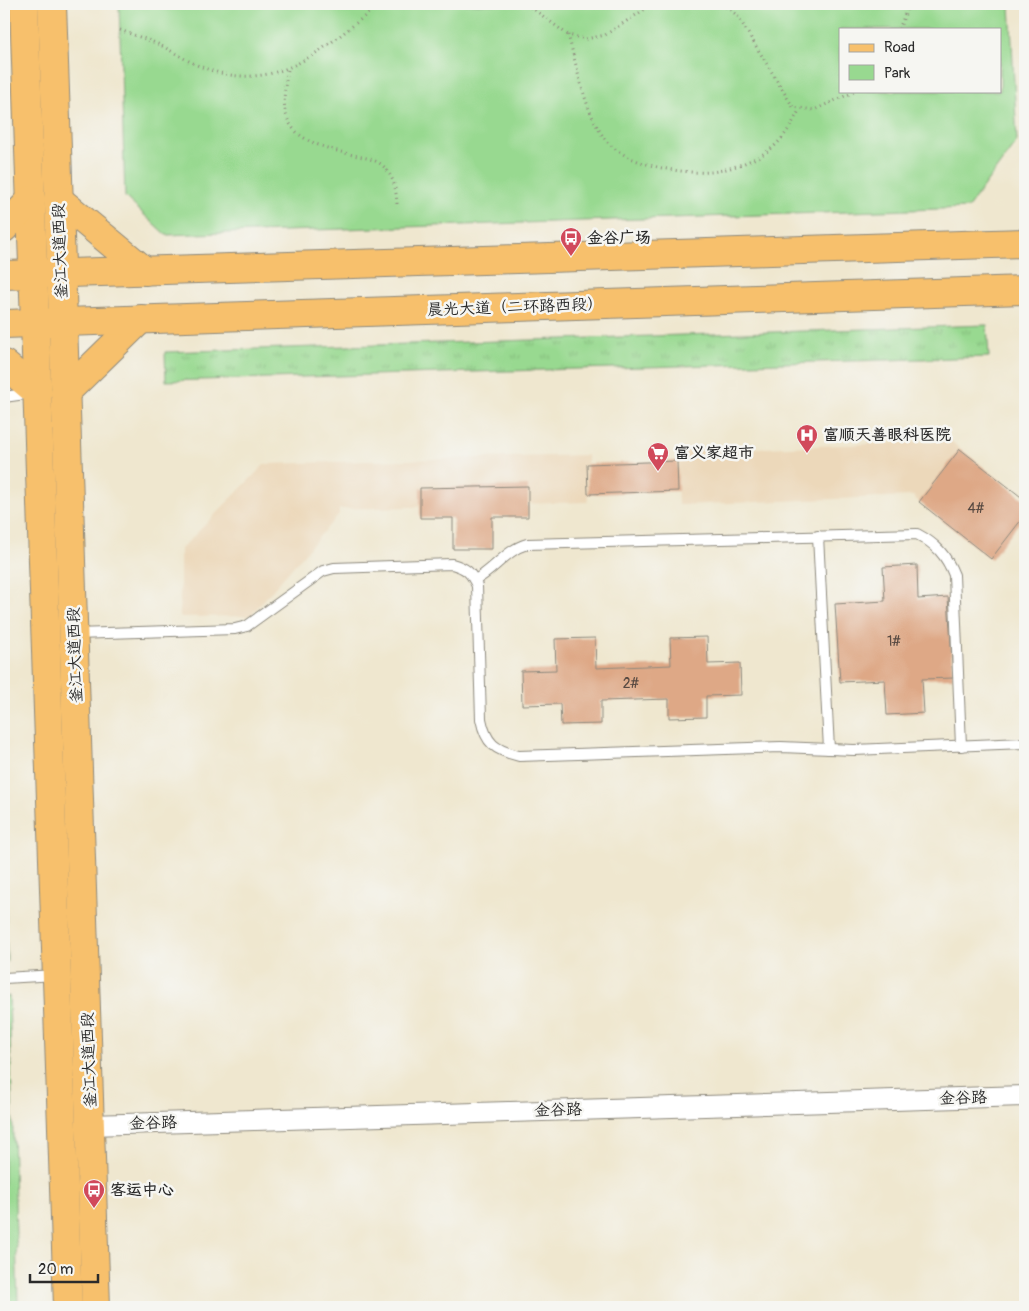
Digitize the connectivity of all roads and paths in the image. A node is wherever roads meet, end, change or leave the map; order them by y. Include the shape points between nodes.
1 (24, 4) edge
2 (52, 4) edge
3 (385, 4) edge
4 (511, 4) edge
5 (653, 4) edge
6 (722, 4) edge
7 (909, 4) edge
8 (899, 28) edge
9 (120, 30) dead end
10 (568, 34) junction
11 (288, 70) junction
12 (855, 92) edge
13 (800, 109) junction
14 (58, 199) junction
15 (31, 200) junction
16 (397, 204) dead end
17 (4, 228) edge
18 (1025, 243) edge
19 (145, 271) junction
20 (61, 273) junction
21 (33, 274) junction
22 (4, 275) edge
23 (1025, 290) edge
24 (140, 319) junction
25 (63, 322) junction
26 (35, 323) junction
27 (4, 324) edge
28 (4, 364) edge
29 (37, 392) junction
30 (65, 393) junction
31 (4, 397) edge
32 (818, 536) junction
33 (475, 580) junction
34 (74, 634) junction
35 (1025, 743) edge
36 (961, 746) junction
37 (829, 749) junction
38 (56, 975) junction
39 (4, 978) edge
40 (1025, 1096) edge
41 (91, 1125) junction
42 (68, 1307) edge
43 (96, 1307) edge

1 - 15 main road, 釜江大道西段
2 - 14 main road, 釜江大道西段
3 - 11 path via 375,8 322,50
4 - 10 path via 531,7
5 - 10 path via 605,35 586,39
6 - 13 path via 737,15 792,107
7 - 8 path
9 - 11 path via 227,75 259,76
10 - 13 path via 596,127 618,152 631,158 688,172 713,172 768,151 786,135
11 - 16 path via 284,88 285,107 300,137 317,146 381,164 396,187
12 - 13 path via 814,110
14 - 19 main road
14 - 20 main road, 釜江大道西段
15 - 17 main road
15 - 21 main road, 釜江大道西段
18 - 19 main road
19 - 20 main road
20 - 21 main road
20 - 25 main road, 釜江大道西段
21 - 22 main road
21 - 26 main road, 釜江大道西段
23 - 24 main road, 晨光大道（二环路西段）
24 - 25 main road, 晨光大道（二环路西段）
24 - 30 main road
25 - 26 main road, 晨光大道（二环路西段）
25 - 30 main road, 釜江大道西段
26 - 27 main road, 晨光大道（二环路西段）
26 - 29 main road, 釜江大道西段
28 - 29 main road
29 - 31 lane
29 - 38 main road, 釜江大道西段
30 - 34 main road, 釜江大道西段
32 - 33 lane via 527,544 515,548 487,574
32 - 36 lane via 917,534 933,542 947,557 954,575
32 - 37 lane
33 - 34 lane via 464,567 452,564 334,568 323,571 247,626
33 - 37 lane via 481,719 484,734 502,752 519,756
34 - 41 main road, 釜江大道西段
35 - 36 lane
36 - 37 lane
38 - 39 lane
38 - 42 main road, 釜江大道西段
40 - 41 street, 金谷路
41 - 43 main road, 釜江大道西段

